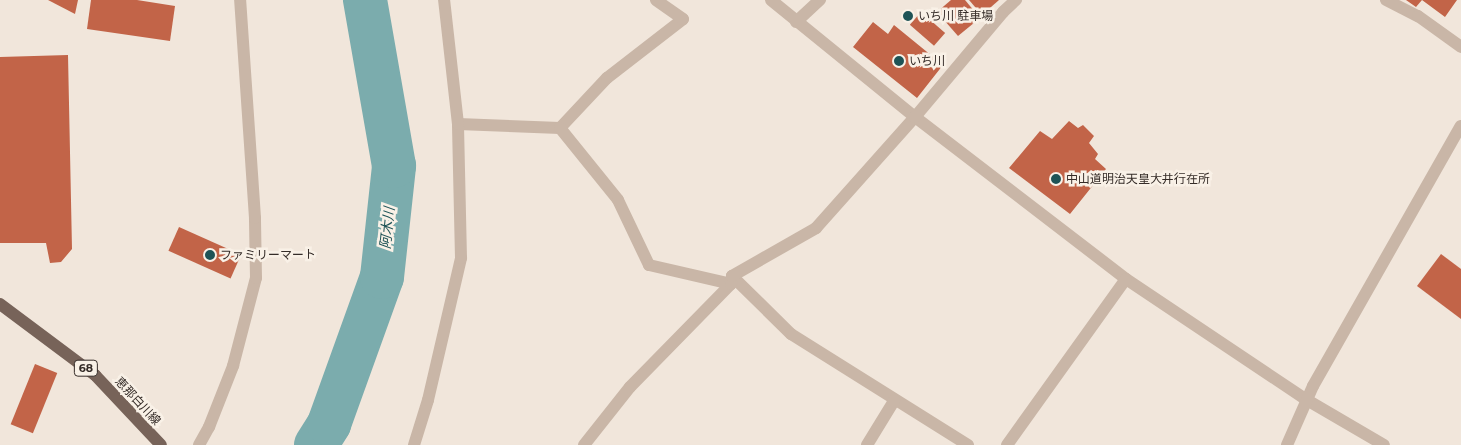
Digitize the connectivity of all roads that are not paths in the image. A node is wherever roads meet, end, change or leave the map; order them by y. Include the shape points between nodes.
1 (240, 0) edge
2 (444, 0) edge
3 (656, 0) edge
4 (771, 0) edge
5 (820, 0) edge
6 (1016, 0) edge
7 (1386, 0) edge
8 (796, 22) junction
9 (1461, 47) edge
10 (915, 117) junction
11 (458, 124) junction
12 (1461, 126) edge
13 (560, 128) junction
14 (1126, 279) junction
15 (732, 280) junction
16 (0, 304) edge
17 (1307, 400) junction
18 (894, 401) junction
19 (160, 445) edge
20 (199, 445) edge
21 (414, 445) edge
22 (584, 445) edge
23 (866, 445) edge
24 (968, 445) edge
25 (1006, 445) edge
26 (1287, 445) edge
27 (1384, 445) edge

1 - 20 street via 256,278 233,366
2 - 11 street
3 - 13 street via 683,19 607,78
4 - 8 street
5 - 8 street
6 - 10 street
7 - 9 street via 1418,16
8 - 10 street
10 - 14 street
10 - 15 street via 816,228
11 - 13 street
11 - 21 street via 461,258 428,400
12 - 17 street
13 - 15 street via 618,200 650,265
14 - 17 street
14 - 25 street
15 - 18 street via 791,334
15 - 22 street via 630,387
16 - 19 main road, 恵那白川線 / 68 via 95,375
17 - 26 street
17 - 27 street
18 - 23 street
18 - 24 street

